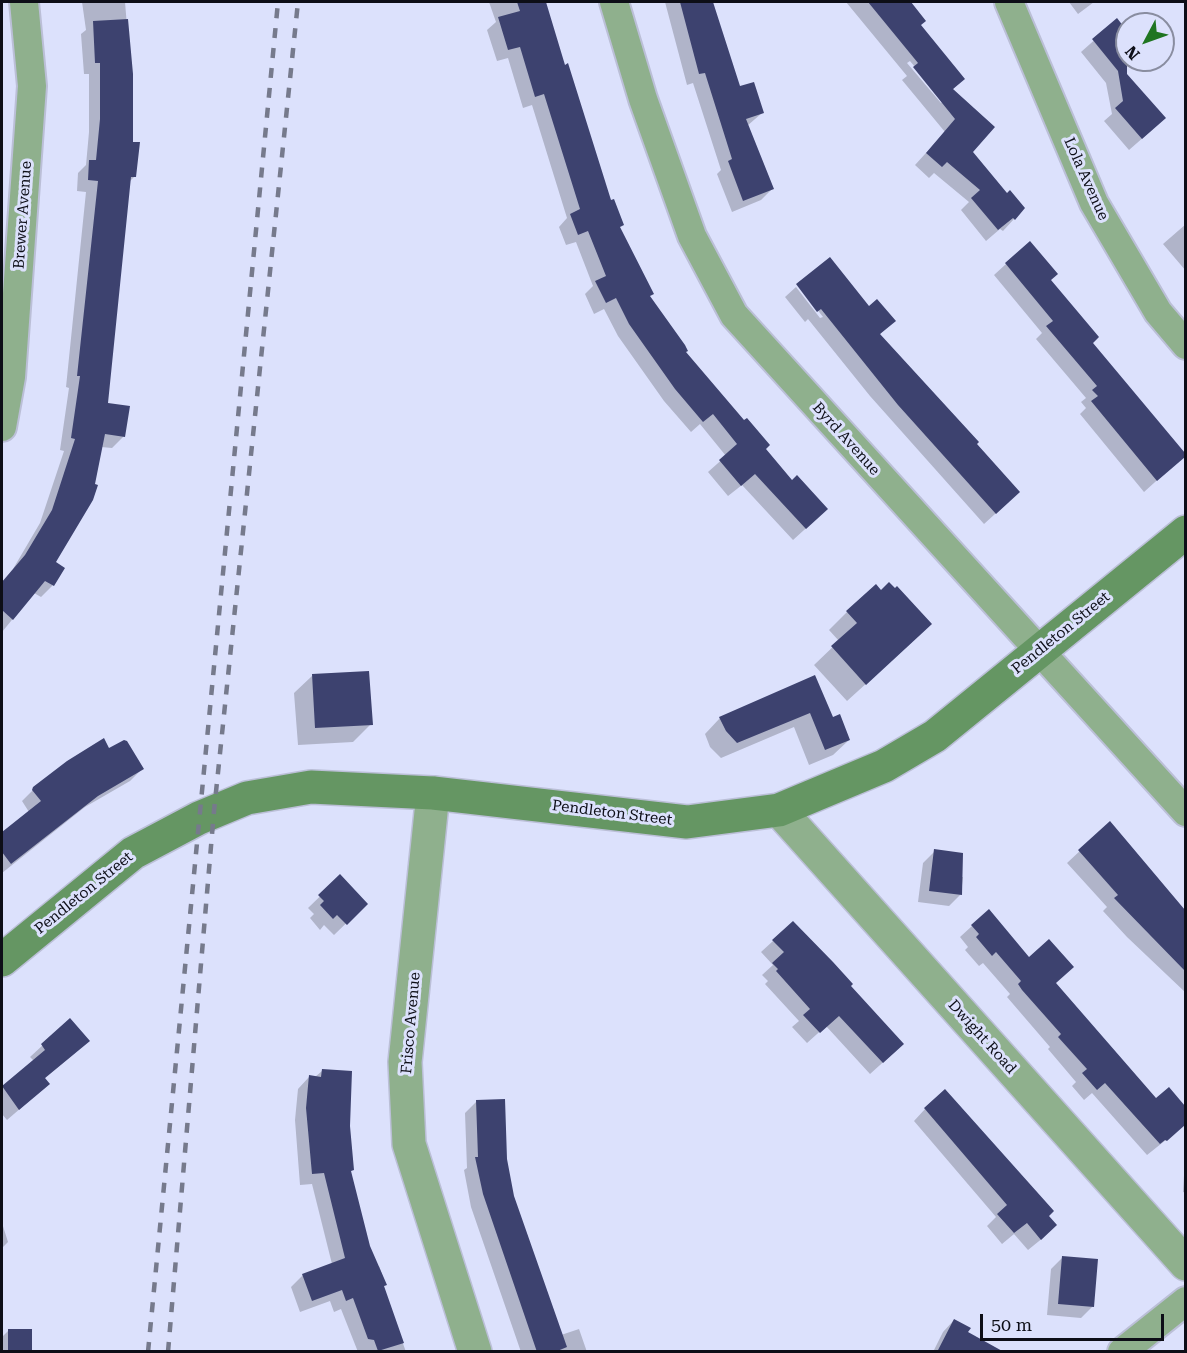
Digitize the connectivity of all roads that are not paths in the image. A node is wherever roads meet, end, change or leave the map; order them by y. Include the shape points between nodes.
1 (24, 2) edge
2 (614, 2) edge
3 (1009, 2) edge
4 (1185, 345) edge
5 (2, 427) edge
6 (1185, 532) edge
7 (1038, 652) junction
8 (433, 793) junction
9 (779, 810) junction
10 (1185, 812) edge
11 (2, 960) edge
12 (1185, 1264) edge
13 (1185, 1301) edge
14 (475, 1352) edge
15 (1122, 1352) edge

1 - 5 street, Brewer Avenue via 32,87 11,377
2 - 7 street, Byrd Avenue via 643,99 692,236 734,315
3 - 4 street, Lola Avenue via 1094,203 1158,312
6 - 7 main road, Pendleton Street
7 - 9 main road, Pendleton Street via 935,736 884,766
7 - 10 street, Byrd Avenue
8 - 9 main road, Pendleton Street via 687,822
8 - 11 main road, Pendleton Street via 311,787 247,798 198,818 133,853
8 - 14 street, Frisco Avenue via 405,1062 409,1144
9 - 12 street, Dwight Road
13 - 15 street

